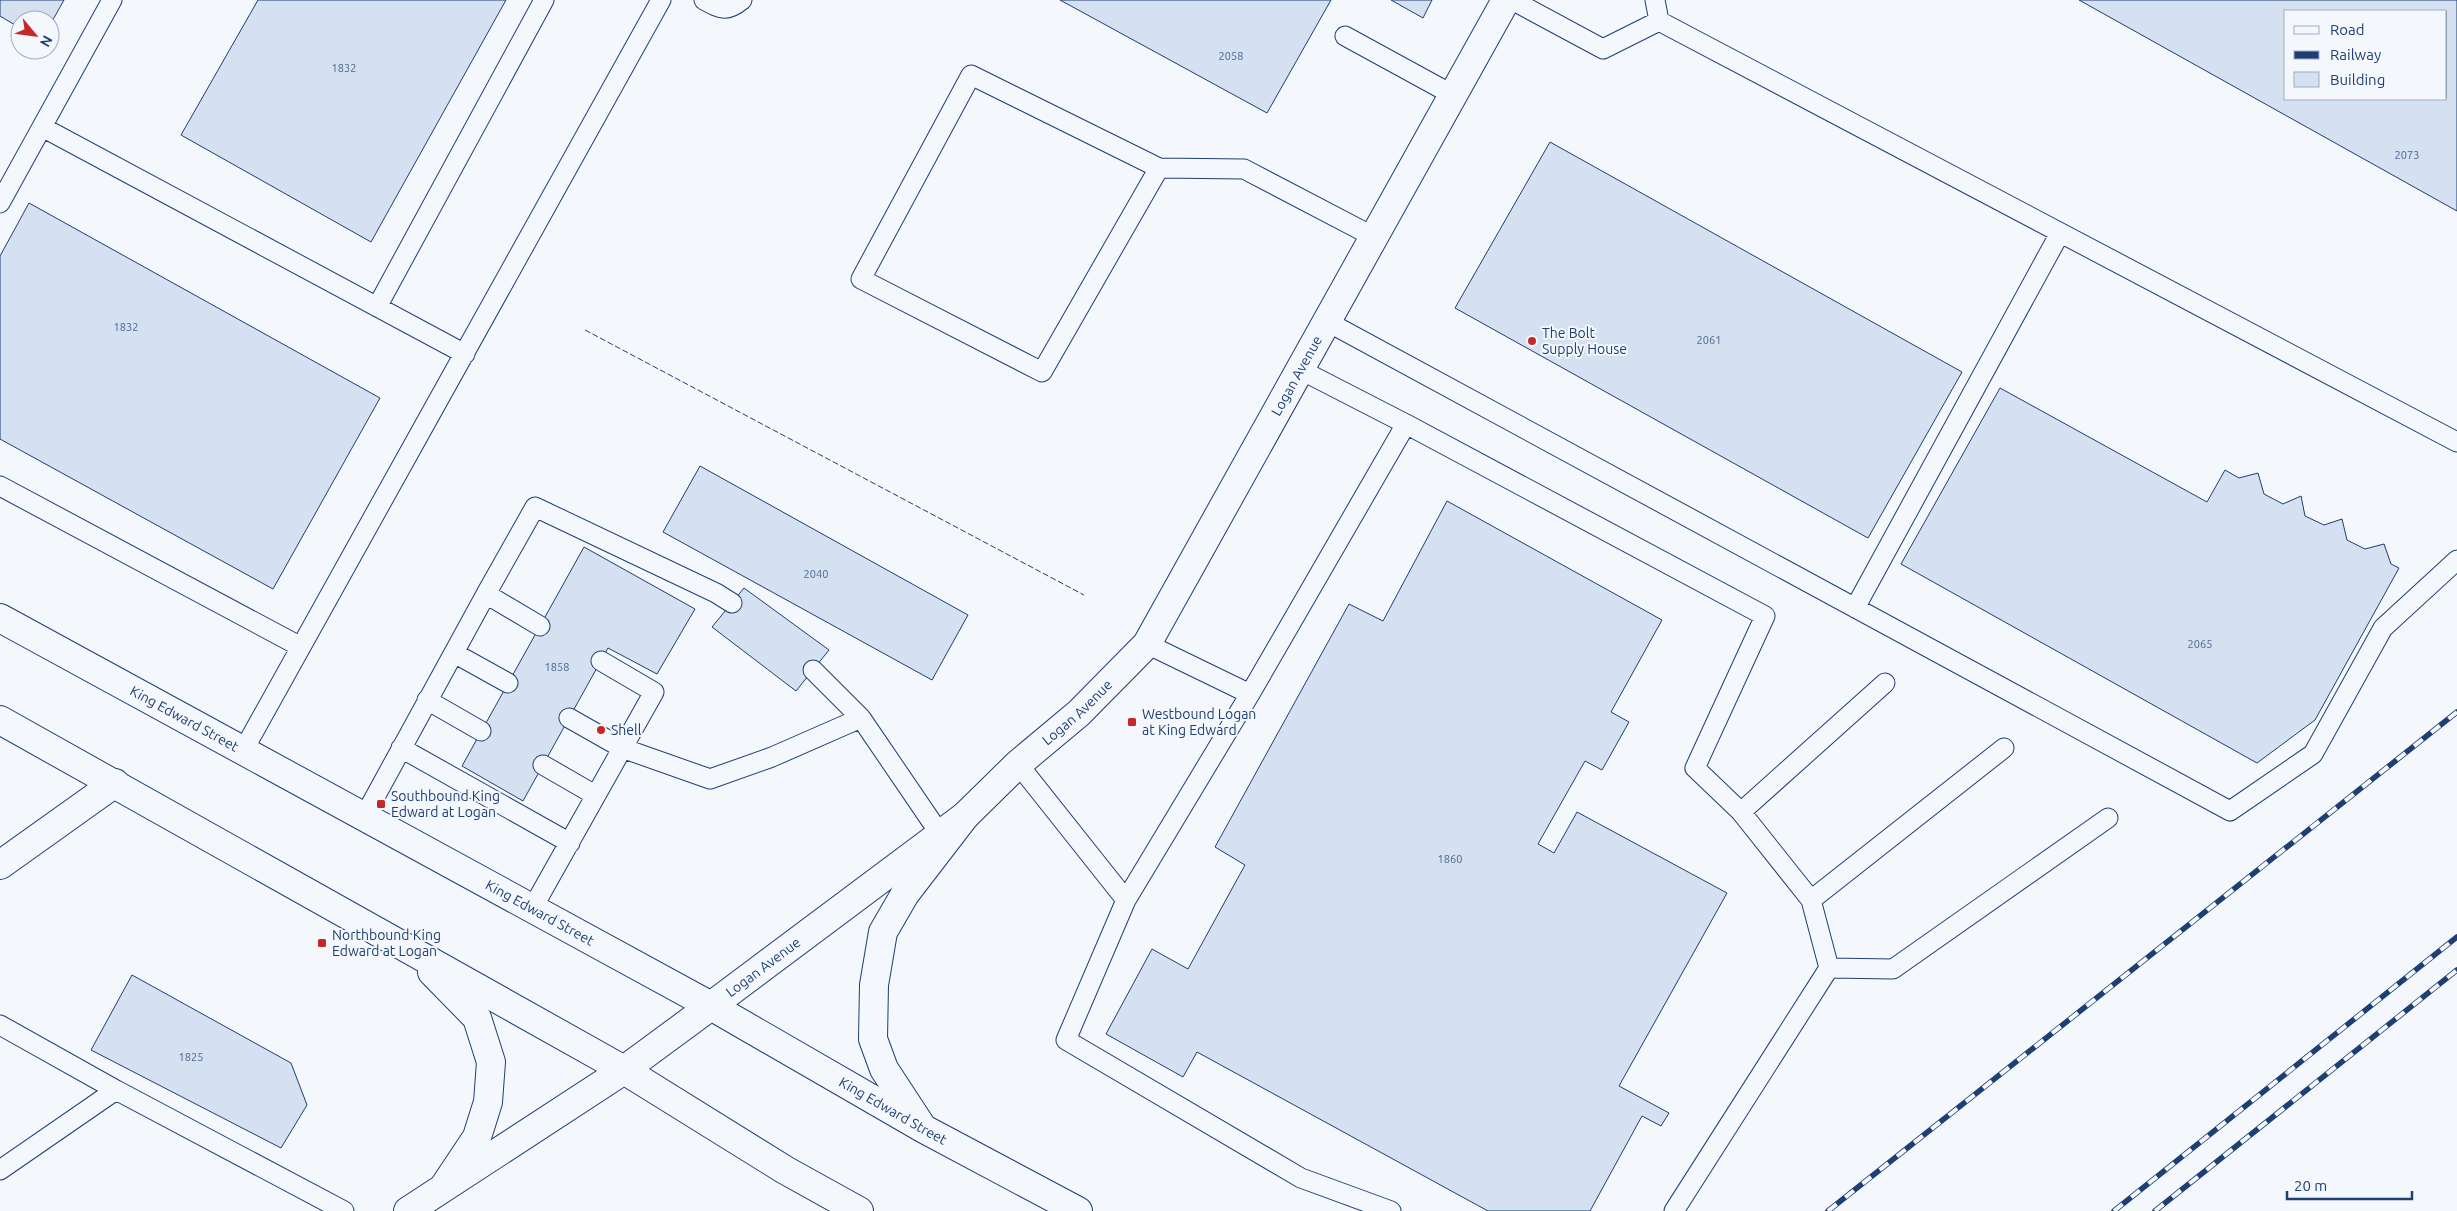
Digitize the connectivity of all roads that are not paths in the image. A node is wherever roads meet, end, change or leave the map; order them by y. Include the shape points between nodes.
1 (112, 0) edge
2 (544, 0) edge
3 (661, 0) edge
4 (704, 0) edge
5 (742, 0) edge
6 (1506, 0) edge
7 (1512, 0) edge
8 (1655, 0) edge
9 (1659, 21) junction
10 (1345, 36) dead end
11 (1453, 95) junction
12 (42, 127) junction
13 (1159, 168) junction
14 (0, 203) edge
15 (2060, 232) junction
16 (1374, 237) junction
17 (377, 307) junction
18 (1326, 321) junction
19 (465, 354) junction
20 (1298, 370) junction
21 (1406, 424) junction
22 (2457, 442) edge
23 (0, 486) edge
24 (2457, 560) edge
25 (486, 594) junction
26 (732, 603) dead end
27 (1855, 608) junction
28 (0, 618) edge
29 (540, 626) dead end
30 (1147, 644) junction
31 (301, 647) junction
32 (454, 653) junction
33 (601, 660) dead end
34 (813, 670) dead end
35 (508, 683) dead end
36 (1885, 683) dead end
37 (1250, 694) junction
38 (427, 700) junction
39 (569, 718) dead end
40 (861, 718) junction
41 (0, 720) edge
42 (481, 731) dead end
43 (401, 748) junction
44 (622, 748) junction
45 (2004, 748) dead end
46 (243, 751) junction
47 (1018, 764) junction
48 (543, 765) dead end
49 (114, 783) junction
50 (595, 795) junction
51 (1741, 812) junction
52 (965, 816) junction
53 (364, 817) junction
54 (2108, 818) dead end
55 (940, 834) junction
56 (570, 842) junction
57 (0, 865) edge
58 (1126, 900) junction
59 (1811, 900) junction
60 (532, 909) junction
61 (410, 950) junction
62 (1829, 968) junction
63 (711, 1006) junction
64 (0, 1025) edge
65 (624, 1070) junction
66 (116, 1090) junction
67 (924, 1129) junction
68 (0, 1170) edge
69 (445, 1185) junction
70 (344, 1211) edge
71 (409, 1211) edge
72 (859, 1211) edge
73 (1078, 1211) edge
74 (1390, 1211) edge
75 (1674, 1211) edge

1 - 12 lane
2 - 17 lane
3 - 19 lane
4 - 5 lane via 720,9 732,8
6 - 11 main road, Logan Avenue
7 - 9 lane via 1603,49
8 - 9 lane
9 - 15 lane
10 - 11 lane
11 - 16 main road, Logan Avenue
12 - 14 lane
12 - 17 lane
13 - 13 lane via 1042,372 861,279 971,75
13 - 16 lane via 1244,169
15 - 22 lane
15 - 27 lane
16 - 18 main road, Logan Avenue
17 - 19 lane
18 - 20 main road, Logan Avenue
18 - 27 lane
19 - 31 lane
20 - 21 lane
20 - 30 main road, Logan Avenue
21 - 37 lane
21 - 51 lane via 1765,616 1695,768
23 - 31 lane
24 - 27 lane via 2382,628 2313,754 2230,811
25 - 26 lane via 535,507
25 - 29 lane
25 - 32 lane
28 - 46 main road, King Edward Street
30 - 37 lane
30 - 47 main road, Logan Avenue via 1079,713
31 - 46 lane
32 - 35 lane
32 - 38 lane
33 - 44 lane via 654,692
34 - 40 lane
36 - 51 lane
37 - 58 lane
38 - 42 lane
38 - 43 lane
39 - 44 lane
40 - 44 lane via 772,758 710,779
40 - 55 lane
41 - 49 main road
43 - 53 lane
43 - 56 lane
44 - 50 lane
45 - 59 lane
46 - 53 main road, King Edward Street
47 - 52 main road, Logan Avenue
47 - 58 lane
48 - 50 lane
49 - 57 main road
49 - 61 main road
50 - 56 lane
51 - 59 lane
52 - 55 main road, Logan Avenue
52 - 67 main road via 905,894 883,932 874,985 875,1046 884,1069
53 - 60 main road, King Edward Street
54 - 62 lane via 1893,969
55 - 63 main road, Logan Avenue
56 - 60 lane
58 - 74 lane via 1066,1040 1301,1178
59 - 62 lane
60 - 63 main road, King Edward Street
61 - 65 main road
61 - 69 main road via 477,1018 491,1062 488,1102 477,1137
62 - 75 lane
63 - 65 main road, Logan Avenue
63 - 67 main road, King Edward Street
64 - 66 lane
65 - 69 main road, Logan Avenue
65 - 72 main road via 785,1170
66 - 68 lane
66 - 70 lane
67 - 73 main road, King Edward Street
69 - 71 main road, Logan Avenue

